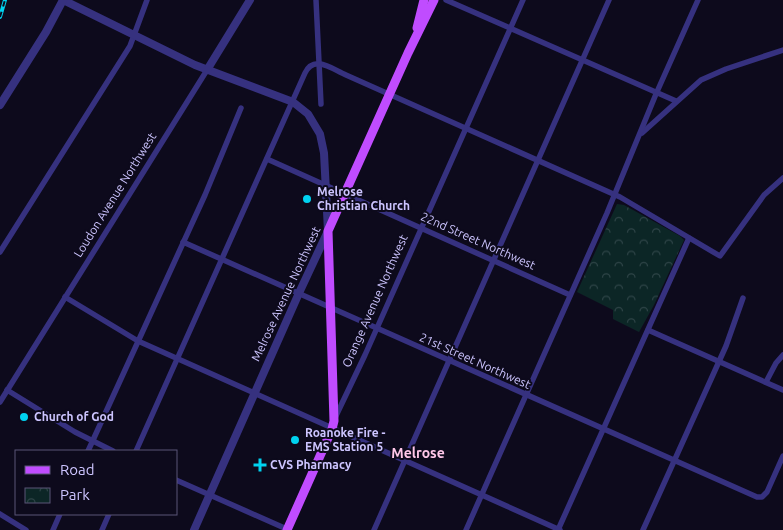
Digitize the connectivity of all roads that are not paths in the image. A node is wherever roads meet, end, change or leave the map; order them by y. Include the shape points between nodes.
1 (63, 0) edge
2 (148, 0) edge
3 (250, 0) edge
4 (316, 0) edge
5 (424, 0) edge
6 (434, 0) edge
7 (446, 0) edge
8 (523, 0) edge
9 (609, 0) edge
10 (698, 0) edge
11 (510, 28) junction
12 (135, 35) junction
13 (414, 40) junction
14 (783, 50) edge
15 (582, 61) junction
16 (320, 64) junction
17 (207, 70) junction
18 (389, 94) junction
19 (656, 94) junction
20 (676, 101) junction
21 (292, 102) junction
22 (321, 104) dead end
23 (0, 105) edge
24 (241, 108) dead end
25 (466, 128) junction
26 (640, 134) junction
27 (267, 159) junction
28 (538, 160) junction
29 (783, 178) edge
30 (325, 184) junction
31 (345, 194) junction
32 (615, 195) junction
33 (421, 228) junction
34 (328, 231) junction
35 (690, 238) junction
36 (183, 242) junction
37 (0, 252) edge
38 (222, 259) junction
39 (493, 261) junction
40 (299, 293) junction
41 (570, 295) junction
42 (65, 297) junction
43 (743, 298) dead end
44 (329, 306) junction
45 (377, 328) junction
46 (648, 330) junction
47 (138, 342) junction
48 (783, 355) edge
49 (177, 359) junction
50 (449, 360) junction
51 (719, 361) junction
52 (766, 382) junction
53 (7, 390) junction
54 (783, 390) edge
55 (254, 394) junction
56 (526, 394) junction
57 (0, 402) edge
58 (333, 425) junction
59 (603, 429) junction
60 (92, 441) junction
61 (88, 450) edge
62 (112, 450) edge
63 (136, 450) edge
64 (783, 456) edge
65 (675, 460) junction
66 (404, 461) junction
67 (781, 464) edge
68 (178, 481) edge
69 (209, 494) junction
70 (481, 495) junction
71 (0, 514) edge
72 (60, 515) edge
73 (109, 515) edge
74 (16, 527) edge
75 (26, 530) edge
76 (53, 530) edge
77 (102, 530) edge
78 (194, 530) edge
79 (288, 530) edge
80 (374, 530) edge
81 (466, 530) edge
82 (559, 530) edge
83 (643, 530) edge

1 - 12 street
1 - 23 street
2 - 12 street
3 - 17 street, Loudon Avenue Northwest
4 - 16 street
5 - 13 main road, Melrose Avenue Northwest
6 - 13 main road, Melrose Avenue Northwest
7 - 11 street
8 - 11 street, Orange Avenue Northwest
9 - 15 street
10 - 19 street
11 - 15 street
11 - 25 street, Orange Avenue Northwest
12 - 17 street
12 - 37 street
13 - 18 main road, Melrose Avenue Northwest
14 - 20 street via 711,75 694,84
15 - 19 street
15 - 28 street
16 - 18 street
16 - 21 street via 313,63 308,67
16 - 22 street
17 - 21 street
17 - 42 street, Loudon Avenue Northwest
18 - 25 street
18 - 31 main road, Melrose Avenue Northwest
19 - 20 street
19 - 26 street
20 - 26 street
21 - 27 street
21 - 30 street via 317,126 324,153
24 - 36 street
25 - 28 street
25 - 33 street, Orange Avenue Northwest
26 - 32 street
27 - 30 street, 22nd Street Northwest
27 - 38 street
28 - 32 street
28 - 39 street
29 - 35 street via 764,195 720,256
30 - 31 street, 22nd Street Northwest
30 - 34 street
31 - 33 street, 22nd Street Northwest
31 - 34 main road, Melrose Avenue Northwest
32 - 35 street
32 - 41 street
33 - 39 street, 22nd Street Northwest
33 - 45 street, Orange Avenue Northwest
34 - 40 street, Melrose Avenue Northwest
34 - 44 main road
35 - 46 street
36 - 38 street, 21st Street Northwest
36 - 47 street
38 - 40 street, 21st Street Northwest
38 - 49 street
39 - 41 street, 22nd Street Northwest
39 - 50 street
40 - 44 street, 21st Street Northwest
40 - 55 street, Melrose Avenue Northwest
41 - 56 street
42 - 47 street
42 - 53 street, Loudon Avenue Northwest
43 - 51 street
44 - 45 street, 21st Street Northwest
44 - 58 main road
45 - 50 street, 21st Street Northwest
45 - 58 street, Orange Avenue Northwest
46 - 51 street
46 - 59 street
47 - 49 street
47 - 60 street
48 - 52 street
49 - 55 street
49 - 63 street
50 - 56 street, 21st Street Northwest
50 - 66 street
51 - 52 street
51 - 65 street
52 - 54 street
53 - 57 street, Loudon Avenue Northwest
53 - 60 street
55 - 58 street
55 - 69 street, Melrose Avenue Northwest
56 - 59 street, 21st Street Northwest
56 - 70 street
58 - 66 street
58 - 79 main road, Orange Avenue Northwest
59 - 65 street, 21st Street Northwest
59 - 82 street
60 - 61 street
60 - 62 street
64 - 67 street
65 - 67 street, 21st Street Northwest via 759,497 767,492
65 - 83 street
66 - 70 street
66 - 80 street
68 - 69 street
69 - 78 street, Melrose Avenue Northwest
69 - 79 street
70 - 81 street
70 - 82 street
71 - 74 street
72 - 76 street
73 - 77 street
74 - 75 street

